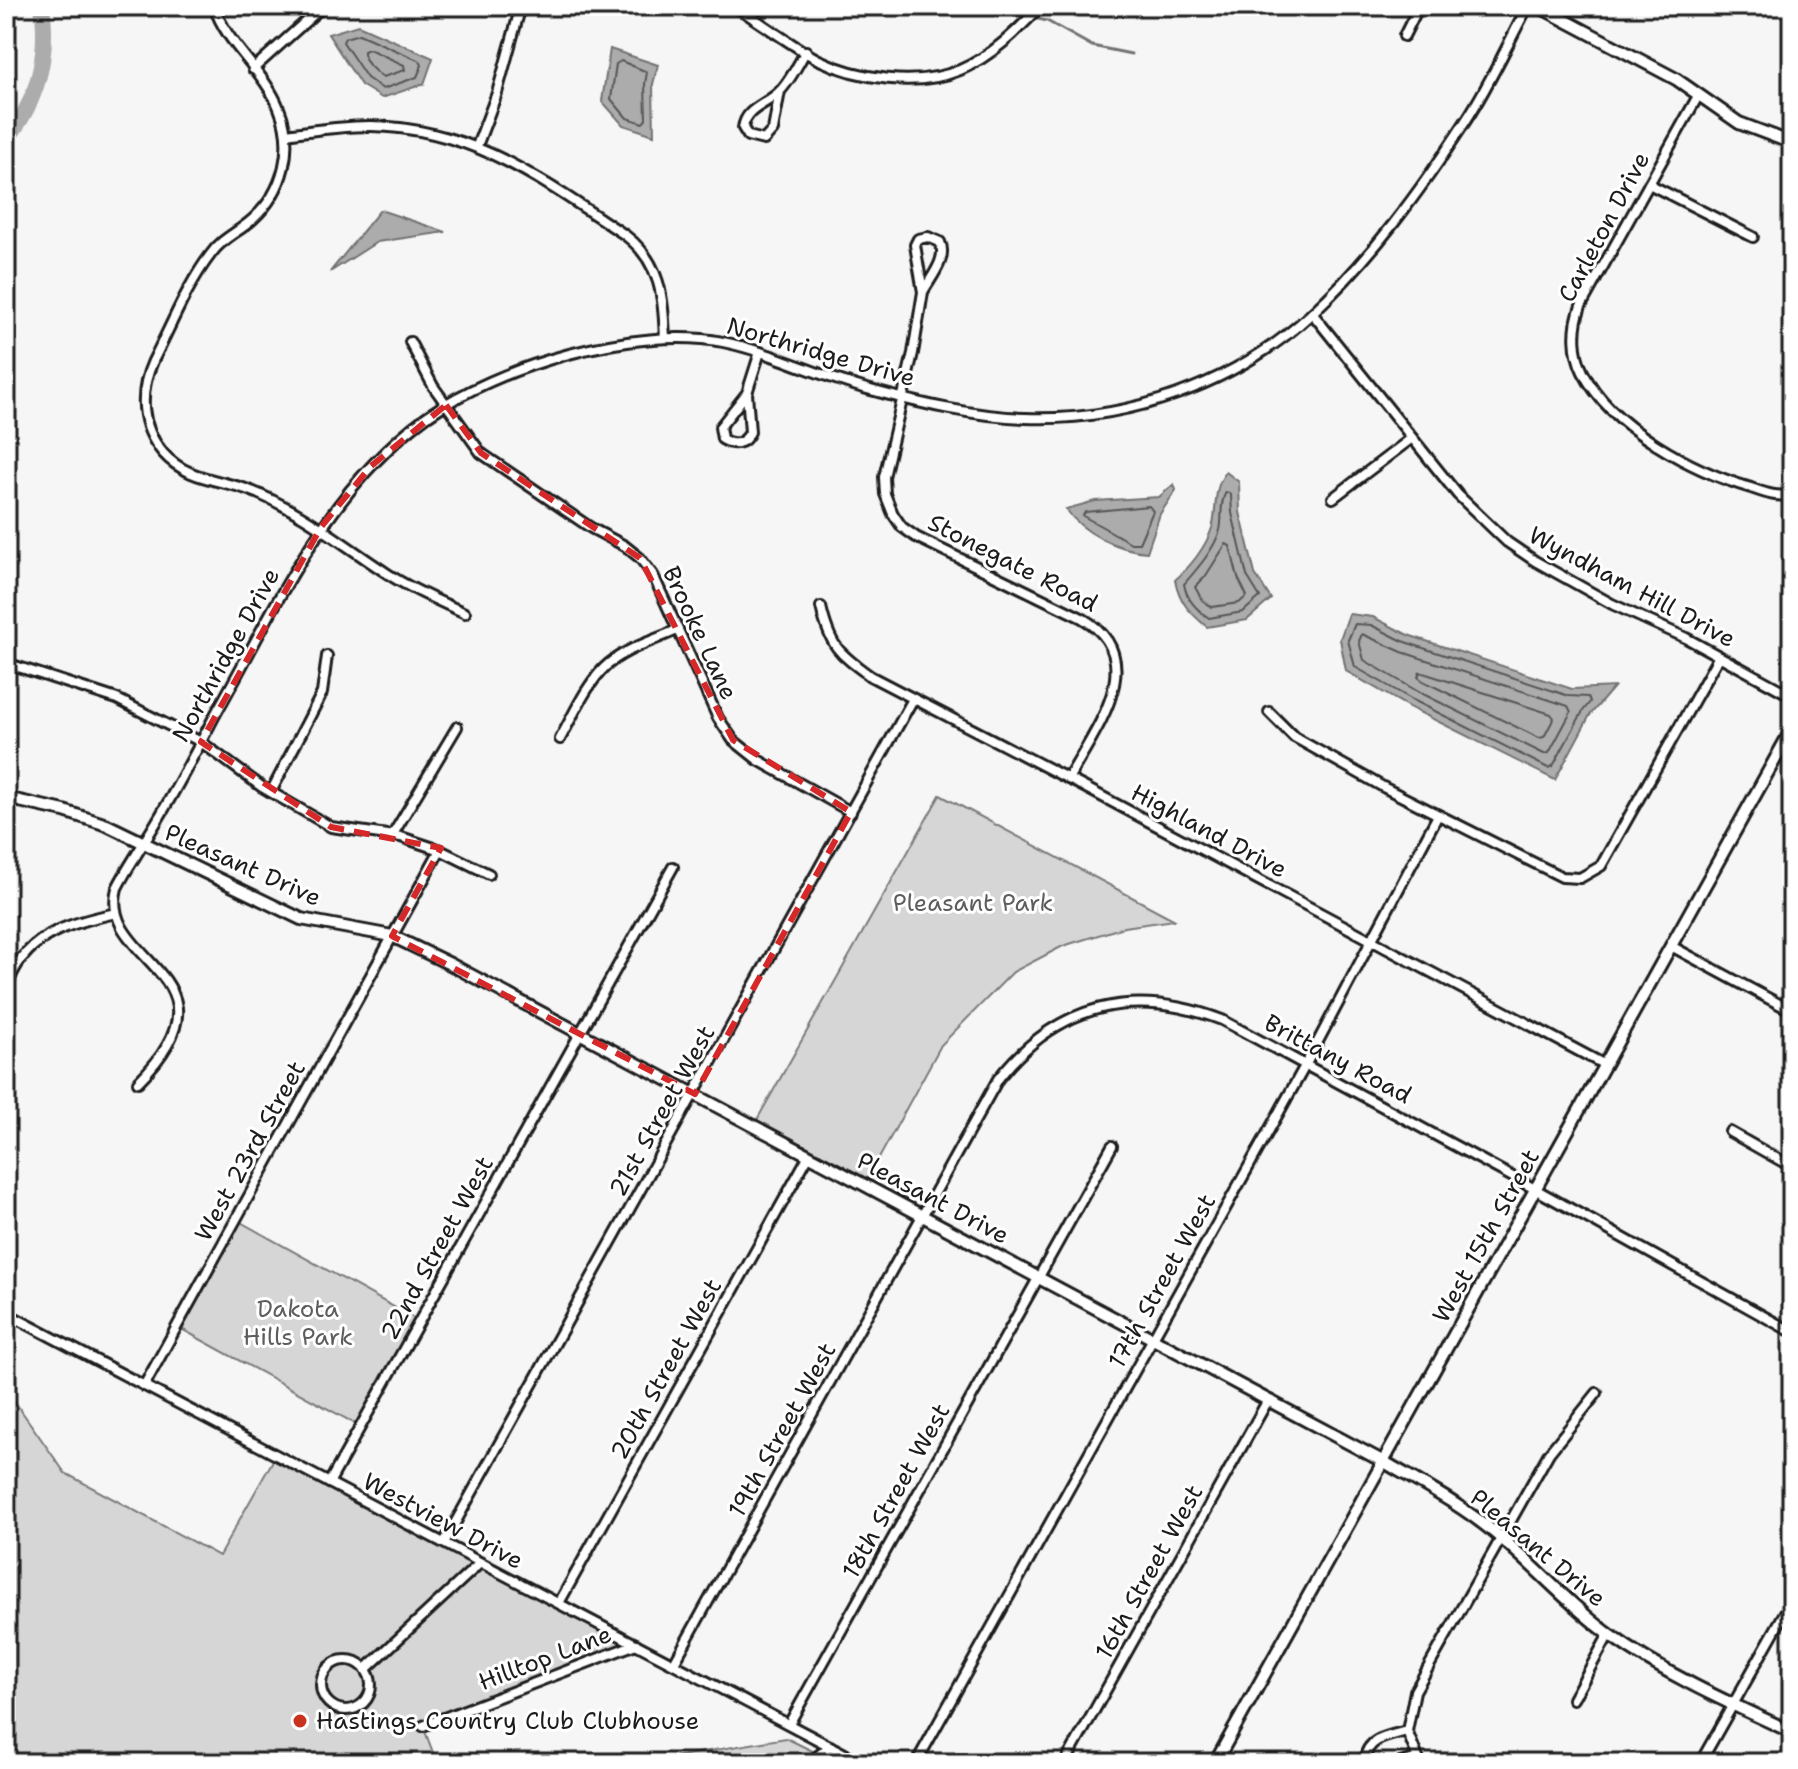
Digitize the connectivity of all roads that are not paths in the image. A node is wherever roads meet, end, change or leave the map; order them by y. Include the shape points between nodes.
1 (214, 6) edge
2 (323, 6) edge
3 (521, 6) edge
4 (735, 6) edge
5 (1041, 6) edge
6 (1419, 6) edge
7 (1528, 6) edge
8 (1538, 6) edge
9 (1404, 36) dead end
10 (806, 51) junction
11 (253, 69) junction
12 (780, 91) junction
13 (1698, 96) junction
14 (286, 134) junction
15 (1792, 143) edge
16 (477, 146) junction
17 (1649, 184) junction
18 (1753, 237) dead end
19 (923, 292) junction
20 (1312, 313) junction
21 (665, 338) junction
22 (410, 342) dead end
23 (760, 352) junction
24 (747, 393) junction
25 (902, 398) junction
26 (446, 405) junction
27 (1412, 438) junction
28 (1792, 494) edge
29 (1333, 498) dead end
30 (321, 527) junction
31 (821, 607) dead end
32 (465, 613) dead end
33 (677, 630) junction
34 (327, 656) dead end
35 (1719, 656) junction
36 (6, 663) edge
37 (1792, 696) edge
38 (913, 699) junction
39 (1269, 712) dead end
40 (457, 727) dead end
41 (1792, 729) edge
42 (560, 739) dead end
43 (201, 742) junction
44 (1068, 779) junction
45 (271, 792) junction
46 (6, 798) edge
47 (851, 812) junction
48 (1438, 815) junction
49 (392, 836) junction
50 (144, 842) junction
51 (440, 850) junction
52 (673, 867) dead end
53 (489, 874) dead end
54 (116, 913) junction
55 (392, 936) junction
56 (1369, 941) junction
57 (1671, 946) junction
58 (6, 990) edge
59 (1792, 1011) edge
60 (580, 1033) junction
61 (1306, 1064) junction
62 (1605, 1065) junction
63 (138, 1082) dead end
64 (695, 1094) junction
65 (1730, 1132) dead end
66 (1112, 1146) dead end
67 (809, 1155) junction
68 (1792, 1167) edge
69 (1535, 1189) junction
70 (924, 1216) junction
71 (1038, 1277) junction
72 (6, 1313) edge
73 (1790, 1327) edge
74 (1153, 1339) junction
75 (144, 1386) junction
76 (1597, 1393) dead end
77 (1268, 1400) junction
78 (1384, 1462) junction
79 (329, 1483) junction
80 (1500, 1537) junction
81 (444, 1543) junction
82 (480, 1563) junction
83 (1792, 1600) edge
84 (559, 1603) junction
85 (1609, 1634) junction
86 (636, 1644) junction
87 (674, 1663) junction
88 (366, 1669) junction
89 (1573, 1699) dead end
90 (1734, 1705) junction
91 (789, 1724) junction
92 (423, 1726) dead end
93 (1407, 1731) junction
94 (1792, 1732) edge
95 (830, 1746) junction
96 (1419, 1760) edge
97 (809, 1763) edge
98 (862, 1763) edge
99 (916, 1763) edge
100 (1065, 1763) edge
101 (1215, 1763) edge
102 (1370, 1763) edge
103 (1400, 1763) edge
104 (1700, 1763) edge

1 - 11 street via 219,23
2 - 11 street
3 - 16 street
4 - 10 street
5 - 10 street via 1004,42 959,70 911,81 862,76
6 - 9 street
7 - 20 street, Northridge Drive via 1439,159 1387,231
8 - 13 street via 1676,79
10 - 12 street
11 - 14 street via 276,100
12 - 12 street via 744,120 748,136 764,140 770,135
13 - 15 street via 1739,123
13 - 17 street, Carleton Drive
14 - 16 street via 392,127
14 - 30 street via 285,163 276,189 260,212 222,241 202,267 149,369 144,408 148,428 176,465 253,492
16 - 21 street via 522,168 641,248 660,283
17 - 18 street
17 - 28 street, Carleton Drive via 1579,312 1575,345 1583,373 1628,424 1690,464 1779,497
19 - 19 street via 915,245 928,237 944,250
19 - 25 street, Stonegate Road
20 - 25 street, Northridge Drive via 1260,353 1212,379 1110,412 1009,417
20 - 27 street, Wyndham Hill Drive
21 - 23 street, Northridge Drive via 714,341
21 - 26 street, Northridge Drive via 551,360
22 - 26 street, Brooke Lane
23 - 24 street
23 - 25 street, Northridge Drive
24 - 24 street via 719,431 732,444 750,432
25 - 44 street, Stonegate Road via 884,477 885,494 902,527 1082,618 1111,648 1116,666 1113,694
26 - 30 street, Northridge Drive via 373,463
26 - 33 street, Brooke Lane via 481,453 640,558
27 - 29 street
27 - 35 street, Wyndham Hill Drive via 1470,508 1521,552
30 - 32 street via 406,585
30 - 43 street, Northridge Drive
31 - 38 street, Highland Drive via 828,638 839,651 870,676
33 - 42 street via 605,667
33 - 47 street, Brooke Lane via 733,740 758,760
34 - 45 street via 322,693
35 - 37 street, Wyndham Hill Drive
35 - 48 street via 1601,866 1580,878 1562,877
36 - 43 street via 117,699
38 - 44 street, Highland Drive
38 - 47 street, 21st Street West
39 - 48 street via 1294,737
40 - 49 street
41 - 57 street, West 15th Street
43 - 45 street
43 - 50 street, Northridge Drive
44 - 56 street, Highland Drive
45 - 49 street via 331,827
46 - 50 street, Pleasant Drive via 93,820
47 - 64 street, 21st Street West
48 - 56 street, 17th Street West
49 - 51 street
50 - 54 street, Northridge Drive via 117,888
50 - 55 street, Pleasant Drive via 301,919
51 - 53 street
51 - 55 street, West 23rd Street
52 - 60 street, 22nd Street West
54 - 58 street via 69,924 44,938 23,958
54 - 63 street via 123,932 164,977 176,1008 168,1047
55 - 60 street, Pleasant Drive
55 - 75 street, West 23rd Street
56 - 61 street, 17th Street West
56 - 62 street, Highland Drive
57 - 59 street
57 - 62 street, West 15th Street
60 - 64 street, Pleasant Drive
60 - 79 street, 22nd Street West
61 - 69 street, Brittany Road
61 - 70 street, Brittany Road via 1222,1020 1167,1003 1115,1005 1071,1018 1024,1050 998,1079
61 - 74 street, 17th Street West
62 - 69 street, West 15th Street
64 - 67 street, Pleasant Drive
64 - 81 street, 21st Street West
65 - 68 street
66 - 71 street, 18th Street West
67 - 70 street, Pleasant Drive
67 - 84 street, 20th Street West
69 - 73 street, Brittany Road
69 - 78 street, West 15th Street
70 - 71 street, Pleasant Drive
70 - 87 street, 19th Street West
71 - 74 street, Pleasant Drive
71 - 91 street, 18th Street West
72 - 75 street, Westview Drive
74 - 77 street, Pleasant Drive
74 - 99 street, 17th Street West
75 - 79 street, Westview Drive
76 - 80 street via 1549,1453
77 - 78 street, Pleasant Drive
77 - 100 street, 16th Street West
78 - 80 street, Pleasant Drive
78 - 101 street, West 15th Street
79 - 81 street, Westview Drive
80 - 85 street, Pleasant Drive
80 - 93 street via 1415,1691
81 - 82 street, Westview Drive
82 - 84 street, Westview Drive
82 - 88 street
83 - 90 street
84 - 86 street, Westview Drive
85 - 89 street
85 - 90 street, Pleasant Drive
86 - 87 street, Westview Drive
86 - 92 street, Hilltop Lane
87 - 91 street, Westview Drive
88 - 88 street via 344,1660 329,1666 321,1683 328,1703 348,1710 363,1703 371,1687
90 - 94 street, Pleasant Drive
90 - 104 street
91 - 95 street, Westview Drive
93 - 96 street
93 - 102 street via 1374,1741 1366,1749
95 - 97 street
95 - 98 street, Westview Drive
96 - 103 street

